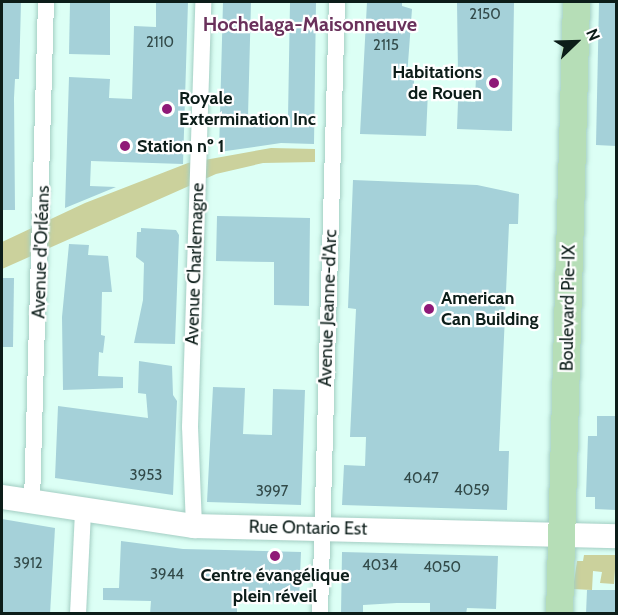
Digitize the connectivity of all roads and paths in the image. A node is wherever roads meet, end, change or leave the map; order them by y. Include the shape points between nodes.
1 (46, 2) edge
2 (203, 2) edge
3 (337, 2) edge
4 (561, 2) edge
5 (576, 2) edge
6 (2, 497) edge
7 (32, 502) junction
8 (83, 511) junction
9 (194, 526) junction
10 (322, 529) junction
11 (554, 535) junction
12 (616, 536) edge
13 (78, 614) edge
14 (320, 614) edge
15 (546, 614) edge
16 (559, 614) edge

1 - 7 street, Avenue d'Orléans
2 - 9 street, Avenue Charlemagne via 190,427
3 - 10 street, Avenue Jeanne-d'Arc
4 - 11 main road, Boulevard Pie-IX
5 - 11 main road, Boulevard Pie-IX
6 - 7 main road, Rue Ontario Est
7 - 8 main road, Rue Ontario Est
8 - 9 main road, Rue Ontario Est
8 - 13 street
9 - 10 main road, Rue Ontario Est
10 - 11 main road, Rue Ontario Est
10 - 14 street, Avenue Jeanne-d'Arc
11 - 12 main road, Rue Ontario Est
11 - 15 main road, Boulevard Pie-IX
11 - 16 main road, Boulevard Pie-IX

